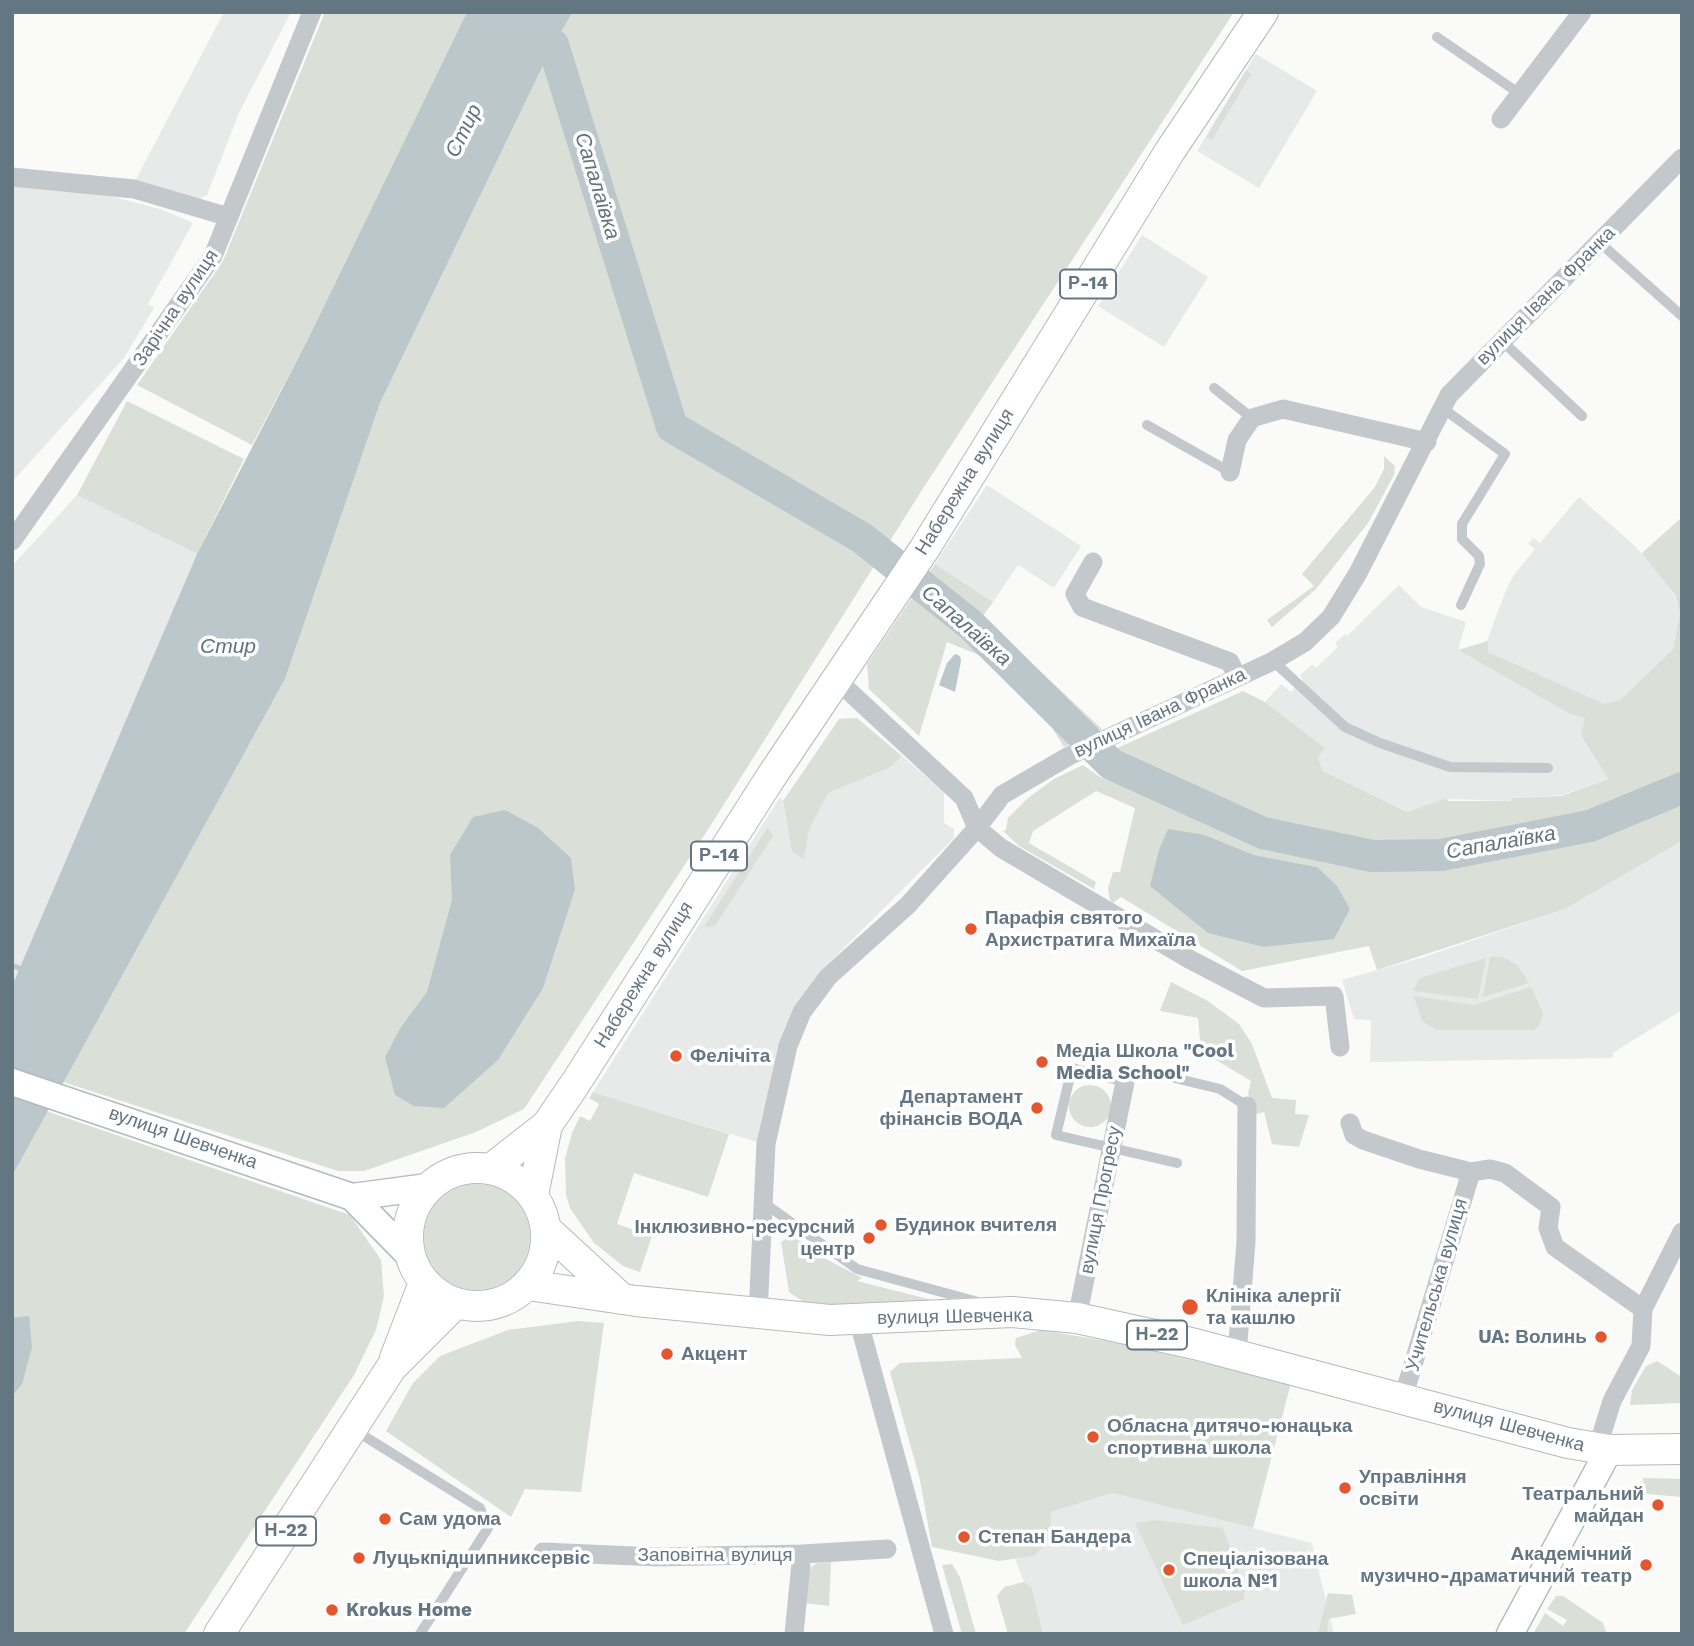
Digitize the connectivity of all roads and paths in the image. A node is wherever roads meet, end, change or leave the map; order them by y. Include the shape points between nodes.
1 (312, 12) edge
2 (1263, 12) edge
3 (1582, 12) edge
4 (1437, 37) dead end
5 (1520, 94) junction
6 (1501, 118) dead end
7 (1682, 158) edge
8 (12, 177) edge
9 (229, 217) junction
10 (1599, 242) junction
11 (1682, 316) edge
12 (1501, 339) junction
13 (1214, 388) dead end
14 (1441, 406) junction
15 (1582, 416) dead end
16 (1252, 418) junction
17 (1147, 425) dead end
18 (1427, 442) junction
19 (1230, 472) joint
20 (12, 541) edge
21 (1093, 562) dead end
22 (1461, 605) dead end
23 (1273, 661) junction
24 (1237, 677) junction
25 (838, 681) junction
26 (1548, 768) dead end
27 (977, 828) junction
28 (1340, 1047) dead end
29 (12, 1082) edge
30 (1125, 1082) junction
31 (1247, 1106) joint
32 (1350, 1123) dead end
33 (547, 1125) junction
34 (1111, 1149) junction
35 (1177, 1163) dead end
36 (492, 1168) junction
37 (1471, 1172) junction
38 (427, 1187) junction
39 (533, 1195) junction
40 (352, 1197) junction
41 (764, 1203) junction
42 (547, 1230) junction
43 (1682, 1232) edge
44 (408, 1254) junction
45 (424, 1283) junction
46 (528, 1285) junction
47 (622, 1298) junction
48 (455, 1304) junction
49 (1643, 1309) junction
50 (1012, 1312) junction
51 (758, 1314) junction
52 (1077, 1318) junction
53 (858, 1319) junction
54 (1237, 1354) junction
55 (391, 1368) junction
56 (1403, 1398) junction
57 (352, 1429) junction
58 (1603, 1449) junction
59 (1682, 1449) edge
60 (887, 1549) dead end
61 (543, 1552) dead end
62 (802, 1555) junction
63 (219, 1634) edge
64 (420, 1634) edge
65 (794, 1634) edge
66 (944, 1634) edge
67 (1510, 1634) edge

1 - 9 street, Зарічна вулиця
2 - 25 main road, Набережна вулиця / Р-14 via 1170,151
3 - 5 street
4 - 5 lane
5 - 6 street
7 - 10 street, вулиця Івана Франка
8 - 9 street via 134,189
9 - 20 street, Зарічна вулиця via 213,256
10 - 11 lane
10 - 12 street, вулиця Івана Франка
12 - 14 street, вулиця Івана Франка
12 - 15 lane
13 - 16 lane
14 - 18 street, вулиця Івана Франка
14 - 22 lane via 1505,454 1462,524 1462,539 1479,556 1480,564
16 - 18 street via 1283,409
16 - 19 street via 1237,440
17 - 19 lane
18 - 23 street, вулиця Івана Франка via 1331,617 1305,642
21 - 24 street via 1075,594 1082,607 1230,663
23 - 24 street, вулиця Івана Франка
23 - 26 lane via 1345,727 1380,743 1450,766
24 - 27 street, вулиця Івана Франка via 1069,755 1002,795
25 - 27 street via 964,798
25 - 33 main road, Набережна вулиця / Р-14
27 - 28 street via 1001,848 1264,998 1334,996
27 - 41 street, вулиця Івана Франка via 908,905 828,977 802,1012 788,1046 766,1144
29 - 40 street, вулиця Шевченка
30 - 31 lane via 1142,1070 1220,1089
30 - 34 street, вулиця Прогресу
30 - 34 lane via 1072,1068 1056,1135
31 - 54 street via 1246,1242
32 - 37 street via 1354,1135 1363,1140
33 - 36 main road, Набережна вулиця / Р-14
33 - 39 main road, Набережна вулиця / Р-14
34 - 35 lane
34 - 52 street, вулиця Прогресу
36 - 38 main road via 457,1170
36 - 39 main road via 515,1178
37 - 49 street via 1498,1170 1547,1201 1551,1207 1550,1239 1555,1247
37 - 56 street, Учительська вулиця
38 - 40 street, вулиця Шевченка
38 - 44 main road via 409,1218
39 - 42 main road
40 - 44 street, вулиця Шевченка
41 - 50 lane via 857,1269
41 - 51 street, вулиця Івана Франка
42 - 46 main road via 544,1260
42 - 47 main road
43 - 49 street
44 - 45 main road
45 - 48 main road
45 - 55 main road, Н-22
46 - 47 main road, вулиця Шевченка / Н-22
46 - 48 main road via 494,1305
47 - 51 main road, вулиця Шевченка / Н-22
48 - 55 main road, Н-22
49 - 58 street via 1641,1346 1615,1392
50 - 52 main road, вулиця Шевченка / Н-22
50 - 53 main road, вулиця Шевченка / Н-22
51 - 53 main road, вулиця Шевченка / Н-22
52 - 54 main road, вулиця Шевченка / Н-22
53 - 66 street
54 - 56 main road, вулиця Шевченка / Н-22
55 - 57 main road, Н-22
56 - 58 main road, вулиця Шевченка / Н-22
57 - 63 main road, Н-22
57 - 64 lane via 480,1508 488,1528
58 - 59 main road, Н-22
58 - 67 street
60 - 62 street, Заповітна вулиця
61 - 62 street, Заповітна вулиця
62 - 65 street

